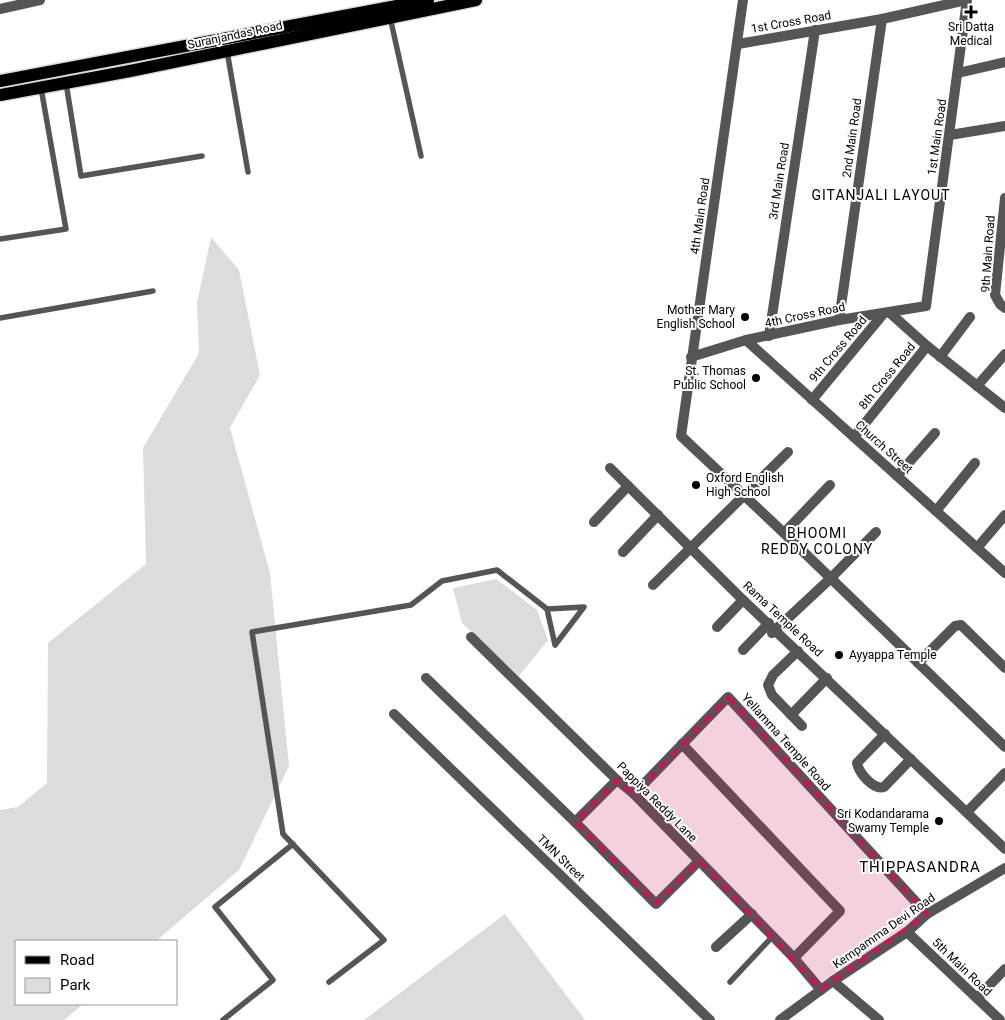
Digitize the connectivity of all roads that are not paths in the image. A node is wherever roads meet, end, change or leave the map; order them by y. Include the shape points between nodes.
1 (40, 0) edge
2 (428, 0) edge
3 (476, 0) edge
4 (743, 0) edge
5 (966, 0) edge
6 (0, 9) edge
7 (390, 17) junction
8 (882, 19) junction
9 (815, 30) junction
10 (738, 44) junction
11 (227, 51) junction
12 (1005, 62) edge
13 (958, 73) junction
14 (29, 75) junction
15 (0, 81) edge
16 (66, 83) junction
17 (36, 89) junction
18 (0, 95) edge
19 (1005, 126) edge
20 (950, 135) junction
21 (202, 156) dead end
22 (421, 156) dead end
23 (248, 172) dead end
24 (1005, 198) edge
25 (1004, 223) edge
26 (0, 239) edge
27 (154, 291) dead end
28 (926, 306) joint
29 (1005, 308) edge
30 (887, 313) junction
31 (970, 317) dead end
32 (0, 318) edge
33 (839, 320) junction
34 (769, 336) junction
35 (746, 340) junction
36 (927, 346) junction
37 (1005, 354) edge
38 (691, 357) junction
39 (940, 357) junction
40 (977, 386) junction
41 (812, 400) junction
42 (1005, 408) edge
43 (935, 433) dead end
44 (854, 438) junction
45 (788, 452) dead end
46 (975, 462) dead end
47 (610, 468) dead end
48 (896, 476) junction
49 (830, 485) dead end
50 (628, 486) junction
51 (743, 495) junction
52 (936, 511) junction
53 (1005, 515) edge
54 (658, 516) junction
55 (594, 522) dead end
56 (876, 532) dead end
57 (784, 533) junction
58 (690, 548) junction
59 (977, 548) junction
60 (623, 552) dead end
61 (1005, 573) edge
62 (831, 578) junction
63 (653, 586) dead end
64 (546, 609) junction
65 (766, 624) junction
66 (717, 627) dead end
67 (471, 637) dead end
68 (743, 650) dead end
69 (918, 662) junction
70 (1005, 668) edge
71 (426, 678) dead end
72 (825, 680) junction
73 (394, 714) dead end
74 (792, 715) junction
75 (802, 726) dead end
76 (891, 742) junction
77 (682, 744) junction
78 (1005, 747) edge
79 (911, 759) junction
80 (1005, 773) edge
81 (617, 780) junction
82 (634, 794) junction
83 (967, 812) junction
84 (575, 822) junction
85 (293, 844) junction
86 (1005, 849) edge
87 (699, 861) junction
88 (1005, 868) edge
89 (752, 914) junction
90 (927, 914) junction
91 (907, 932) junction
92 (773, 936) junction
93 (716, 947) dead end
94 (794, 958) junction
95 (1005, 969) edge
96 (833, 981) junction
97 (329, 982) dead end
98 (730, 982) dead end
99 (821, 990) junction
100 (977, 998) junction
101 (223, 1020) edge
102 (710, 1020) edge
103 (780, 1020) edge
104 (879, 1020) edge
105 (1000, 1020) edge

1 - 6 street
2 - 14 main road, Suranjandas Road
3 - 7 main road, Suranjandas Road
4 - 10 street, 4th Main Road
5 - 8 street, 1st Cross Road
5 - 13 street, 1st Main Road
7 - 11 main road, Suranjandas Road
7 - 22 lane
8 - 9 street, 1st Cross Road
8 - 33 street, 2nd Main Road
9 - 10 street, 1st Cross Road
9 - 34 street, 3rd Main Road
10 - 38 street, 4th Main Road
11 - 16 main road, Suranjandas Road
11 - 23 lane
12 - 13 street
13 - 20 street, 1st Main Road
14 - 15 main road, Suranjandas Road
14 - 17 main road
16 - 17 main road, Suranjandas Road
16 - 21 lane via 81,176
17 - 18 main road, Suranjandas Road
17 - 26 lane via 66,229
19 - 20 street
20 - 28 street, 1st Main Road
24 - 25 street, 9th Main Road
25 - 29 street, 9th Main Road via 995,295
27 - 32 lane
28 - 30 street, 4th Cross Road
30 - 33 street, 4th Cross Road
30 - 36 street, 8th Cross Road
30 - 41 street, 9th Cross Road
31 - 39 street
33 - 34 street, 4th Cross Road
34 - 35 street, 4th Cross Road
35 - 38 street, 4th Cross Road
35 - 41 street, Church Street
36 - 39 street
36 - 44 street, 8th Cross Road
37 - 40 street
38 - 51 street, 4th Main Road via 681,436
39 - 40 street
40 - 42 street
41 - 44 street, Church Street
43 - 48 street
44 - 48 street, Church Street
45 - 51 street
46 - 52 street
47 - 50 street, Rama Temple Road
48 - 52 street, Church Street
49 - 57 street
50 - 54 street, Rama Temple Road
50 - 55 street
51 - 57 street
51 - 58 street
52 - 59 street, Church Street
53 - 59 street
54 - 58 street, Rama Temple Road
54 - 60 street
56 - 62 street
57 - 62 street
58 - 63 street
58 - 65 street, Rama Temple Road
59 - 61 street, Church Street
62 - 65 street
62 - 69 street
64 - 64 lane via 555,645 584,607 556,609
64 - 85 lane via 497,570 442,581 411,605 252,632 283,834
65 - 66 street
65 - 68 street
65 - 72 street, Rama Temple Road
65 - 74 street via 773,675 768,685 772,695
67 - 81 street, Pappiya Reddy Lane
69 - 70 street via 955,626 961,625
69 - 78 street
71 - 84 street
72 - 74 street
72 - 76 street, Rama Temple Road
73 - 102 street, TMN Street
74 - 75 street
76 - 79 street, Rama Temple Road
76 - 79 street via 857,765 875,786 884,787
77 - 82 street
77 - 90 street, Yellamma Temple Road via 728,697
77 - 94 street via 840,911
79 - 83 street, Rama Temple Road
80 - 83 street
81 - 82 street, Pappiya Reddy Lane
81 - 84 street
82 - 87 street, Pappiya Reddy Lane
83 - 86 street, Rama Temple Road
84 - 87 street via 656,904
85 - 97 lane via 384,940
85 - 101 lane via 215,907 273,980
87 - 89 street, Pappiya Reddy Lane
88 - 90 street, Kempamma Devi Road
89 - 92 street, Pappiya Reddy Lane
89 - 93 street
90 - 91 street, Kempamma Devi Road
91 - 96 street, Kempamma Devi Road
91 - 100 street, 5th Main Road
92 - 94 street, Pappiya Reddy Lane
92 - 98 lane
94 - 99 street, Pappiya Reddy Lane
95 - 100 street
96 - 99 street, Kempamma Devi Road
96 - 104 street
99 - 103 street, Kempamma Devi Road
100 - 105 street, 5th Main Road

